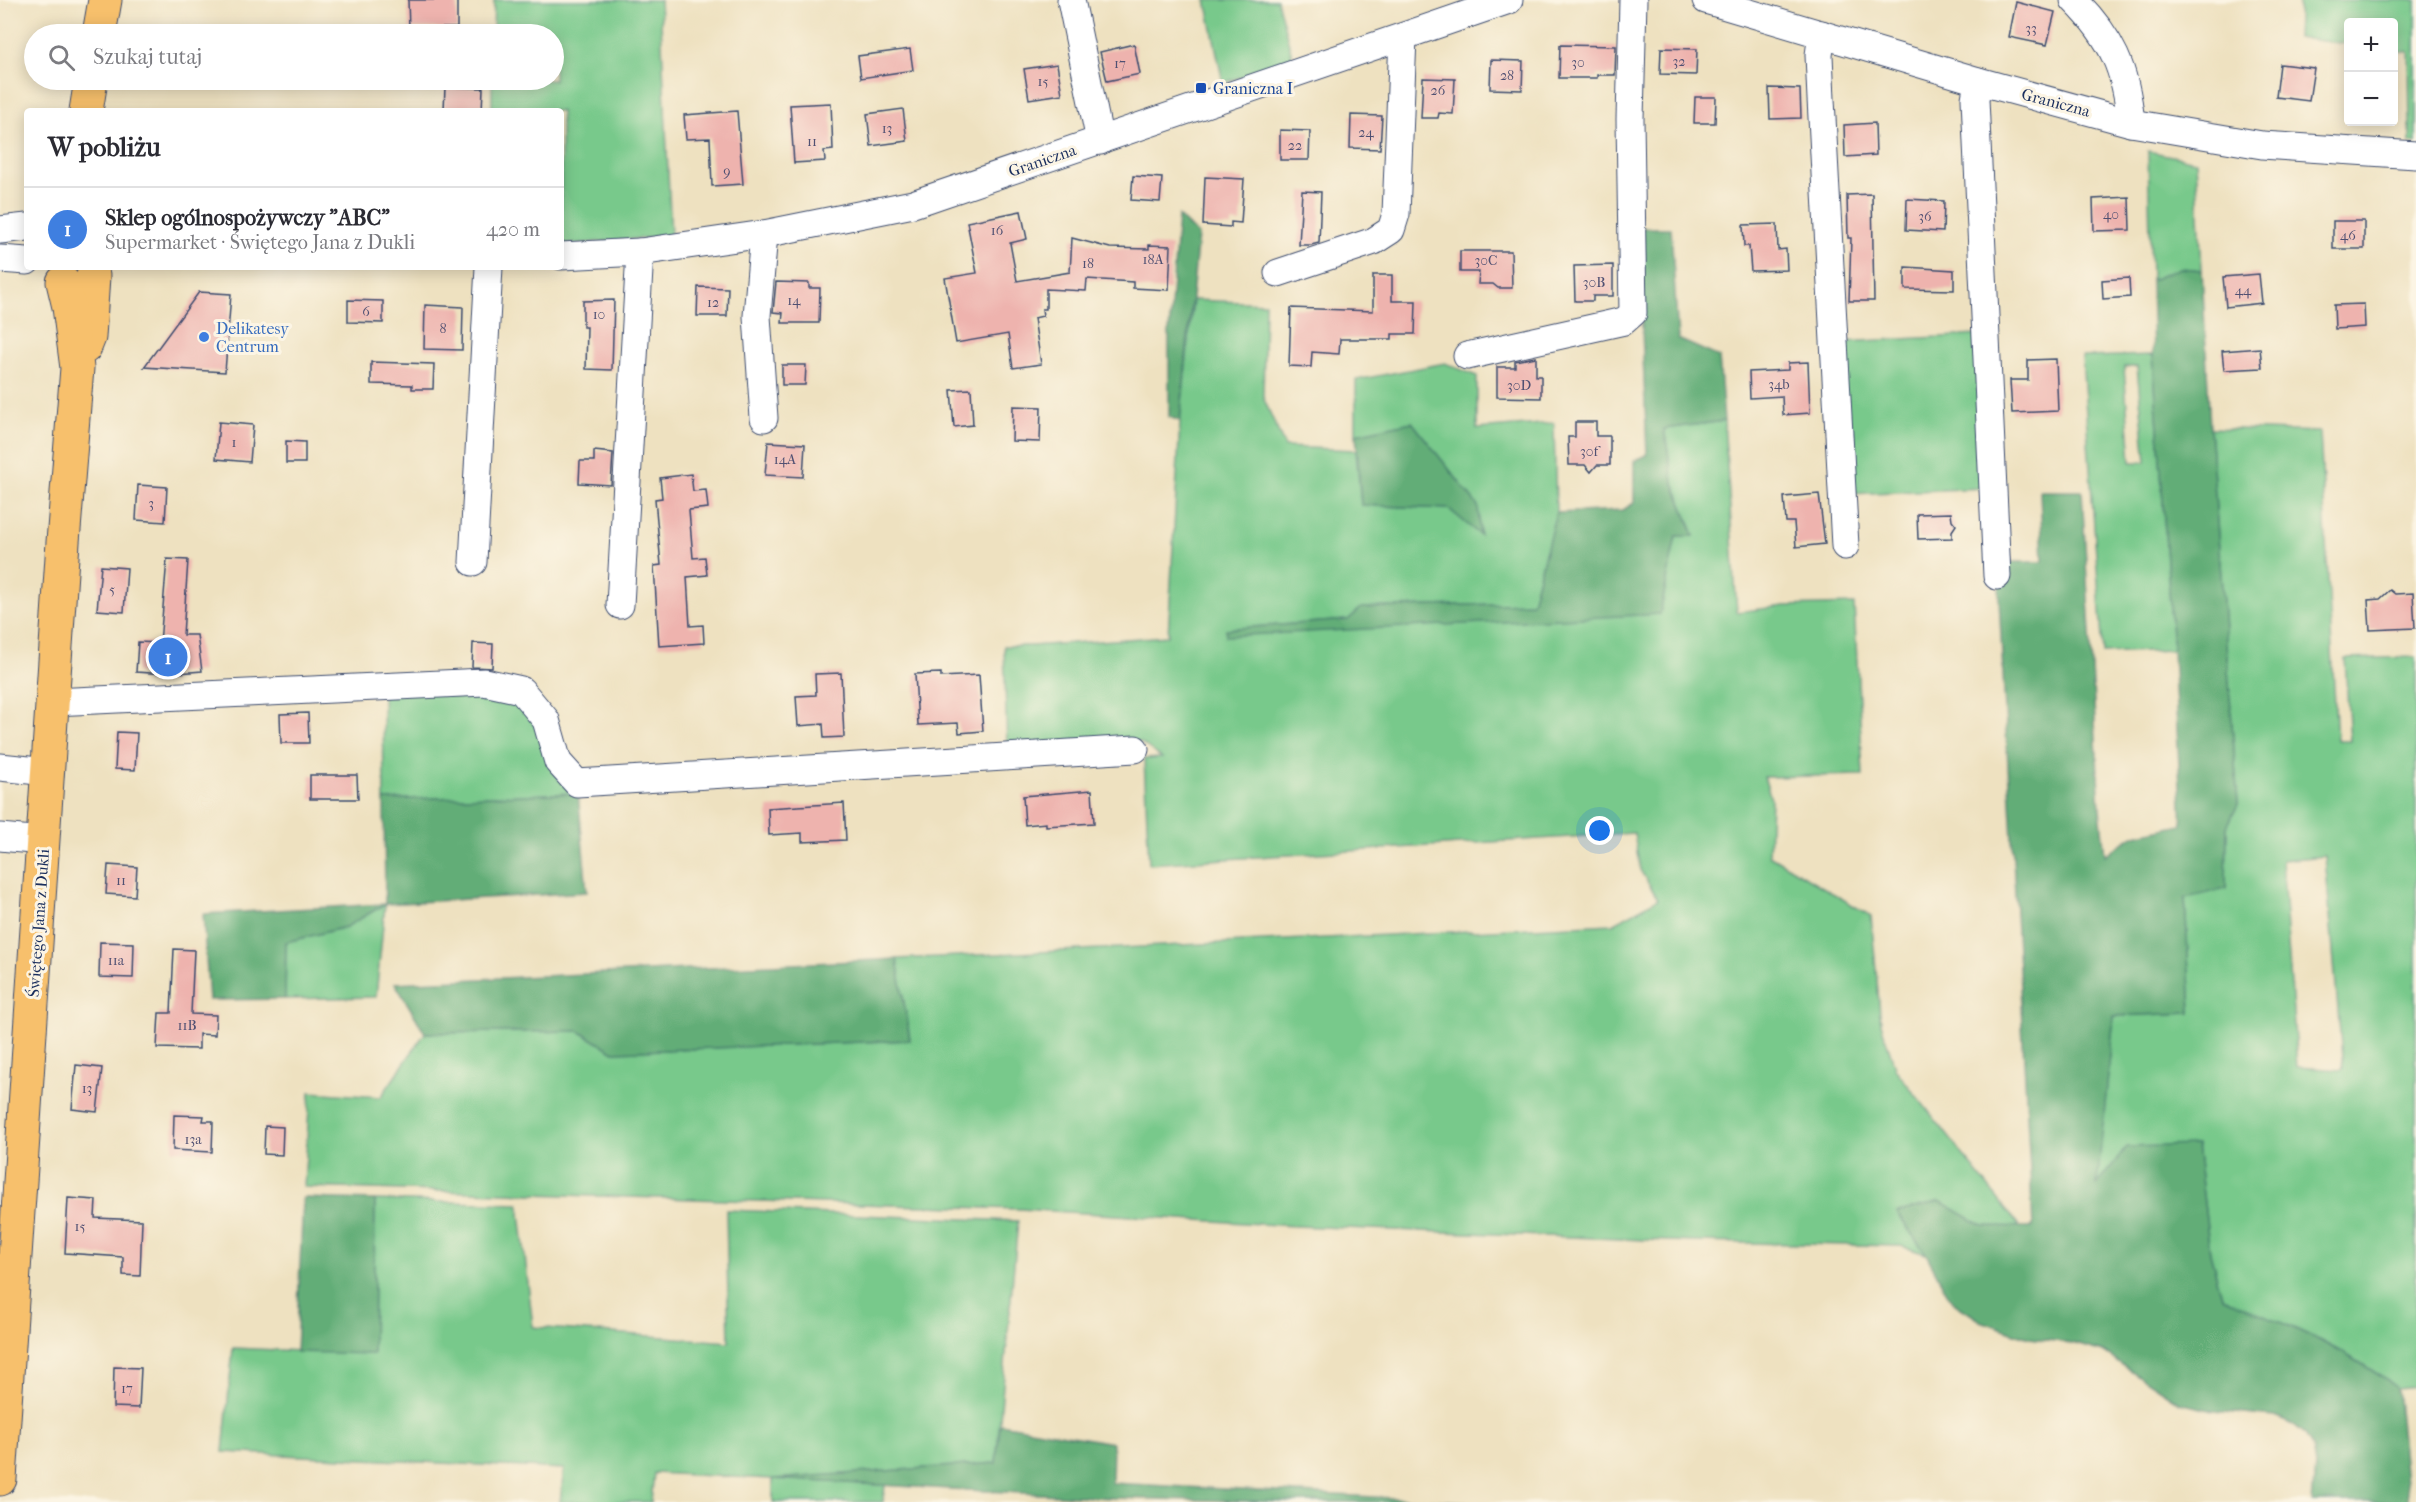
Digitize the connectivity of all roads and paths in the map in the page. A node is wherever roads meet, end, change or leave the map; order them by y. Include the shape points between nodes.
1 (105, 0) edge
2 (1071, 0) edge
3 (1509, 0) edge
4 (1633, 0) edge
5 (1706, 0) edge
6 (2074, 0) edge
7 (101, 24) edge
8 (1822, 34) junction
9 (1403, 37) junction
10 (1978, 81) junction
11 (89, 90) edge
12 (86, 108) edge
13 (2131, 123) junction
14 (1100, 141) junction
15 (2416, 155) edge
16 (24, 227) edge
17 (0, 230) edge
18 (764, 234) junction
19 (640, 252) junction
20 (564, 256) edge
21 (0, 259) edge
22 (24, 261) edge
23 (489, 270) edge
24 (75, 273) edge
25 (1278, 273) dead end
26 (1467, 356) dead end
27 (764, 418) dead end
28 (1845, 546) dead end
29 (473, 562) dead end
30 (1997, 576) dead end
31 (620, 605) dead end
32 (53, 702) junction
33 (1135, 749) dead end
34 (0, 767) edge
35 (48, 772) junction
36 (0, 837) edge
37 (43, 841) junction
38 (4, 1369) edge
39 (0, 1479) edge

1 - 7 main road
2 - 14 street
3 - 9 street, Graniczna
4 - 26 street via 1633,313 1624,321
5 - 8 street, Graniczna
6 - 13 street via 2116,56 2124,75
8 - 10 street, Graniczna
8 - 28 street via 1819,55
9 - 14 street, Graniczna
9 - 25 street via 1396,214 1391,230 1374,241
10 - 13 street, Graniczna
10 - 30 street via 1975,99
11 - 12 main road
13 - 15 street, Graniczna via 2262,146
14 - 18 street, Graniczna via 913,204
16 - 17 street
18 - 19 street, Graniczna
18 - 27 street via 757,316
19 - 20 street, Graniczna
19 - 31 street
21 - 22 street
23 - 29 street
24 - 32 main road, Świętego Jana z Dukli via 69,307 77,368
32 - 33 street via 484,682 520,690 546,720 558,762 577,783
32 - 35 main road, Świętego Jana z Dukli
34 - 35 street
35 - 37 main road, Świętego Jana z Dukli
36 - 37 street
37 - 38 main road, Świętego Jana z Dukli
38 - 39 main road, Świętego Jana z Dukli

